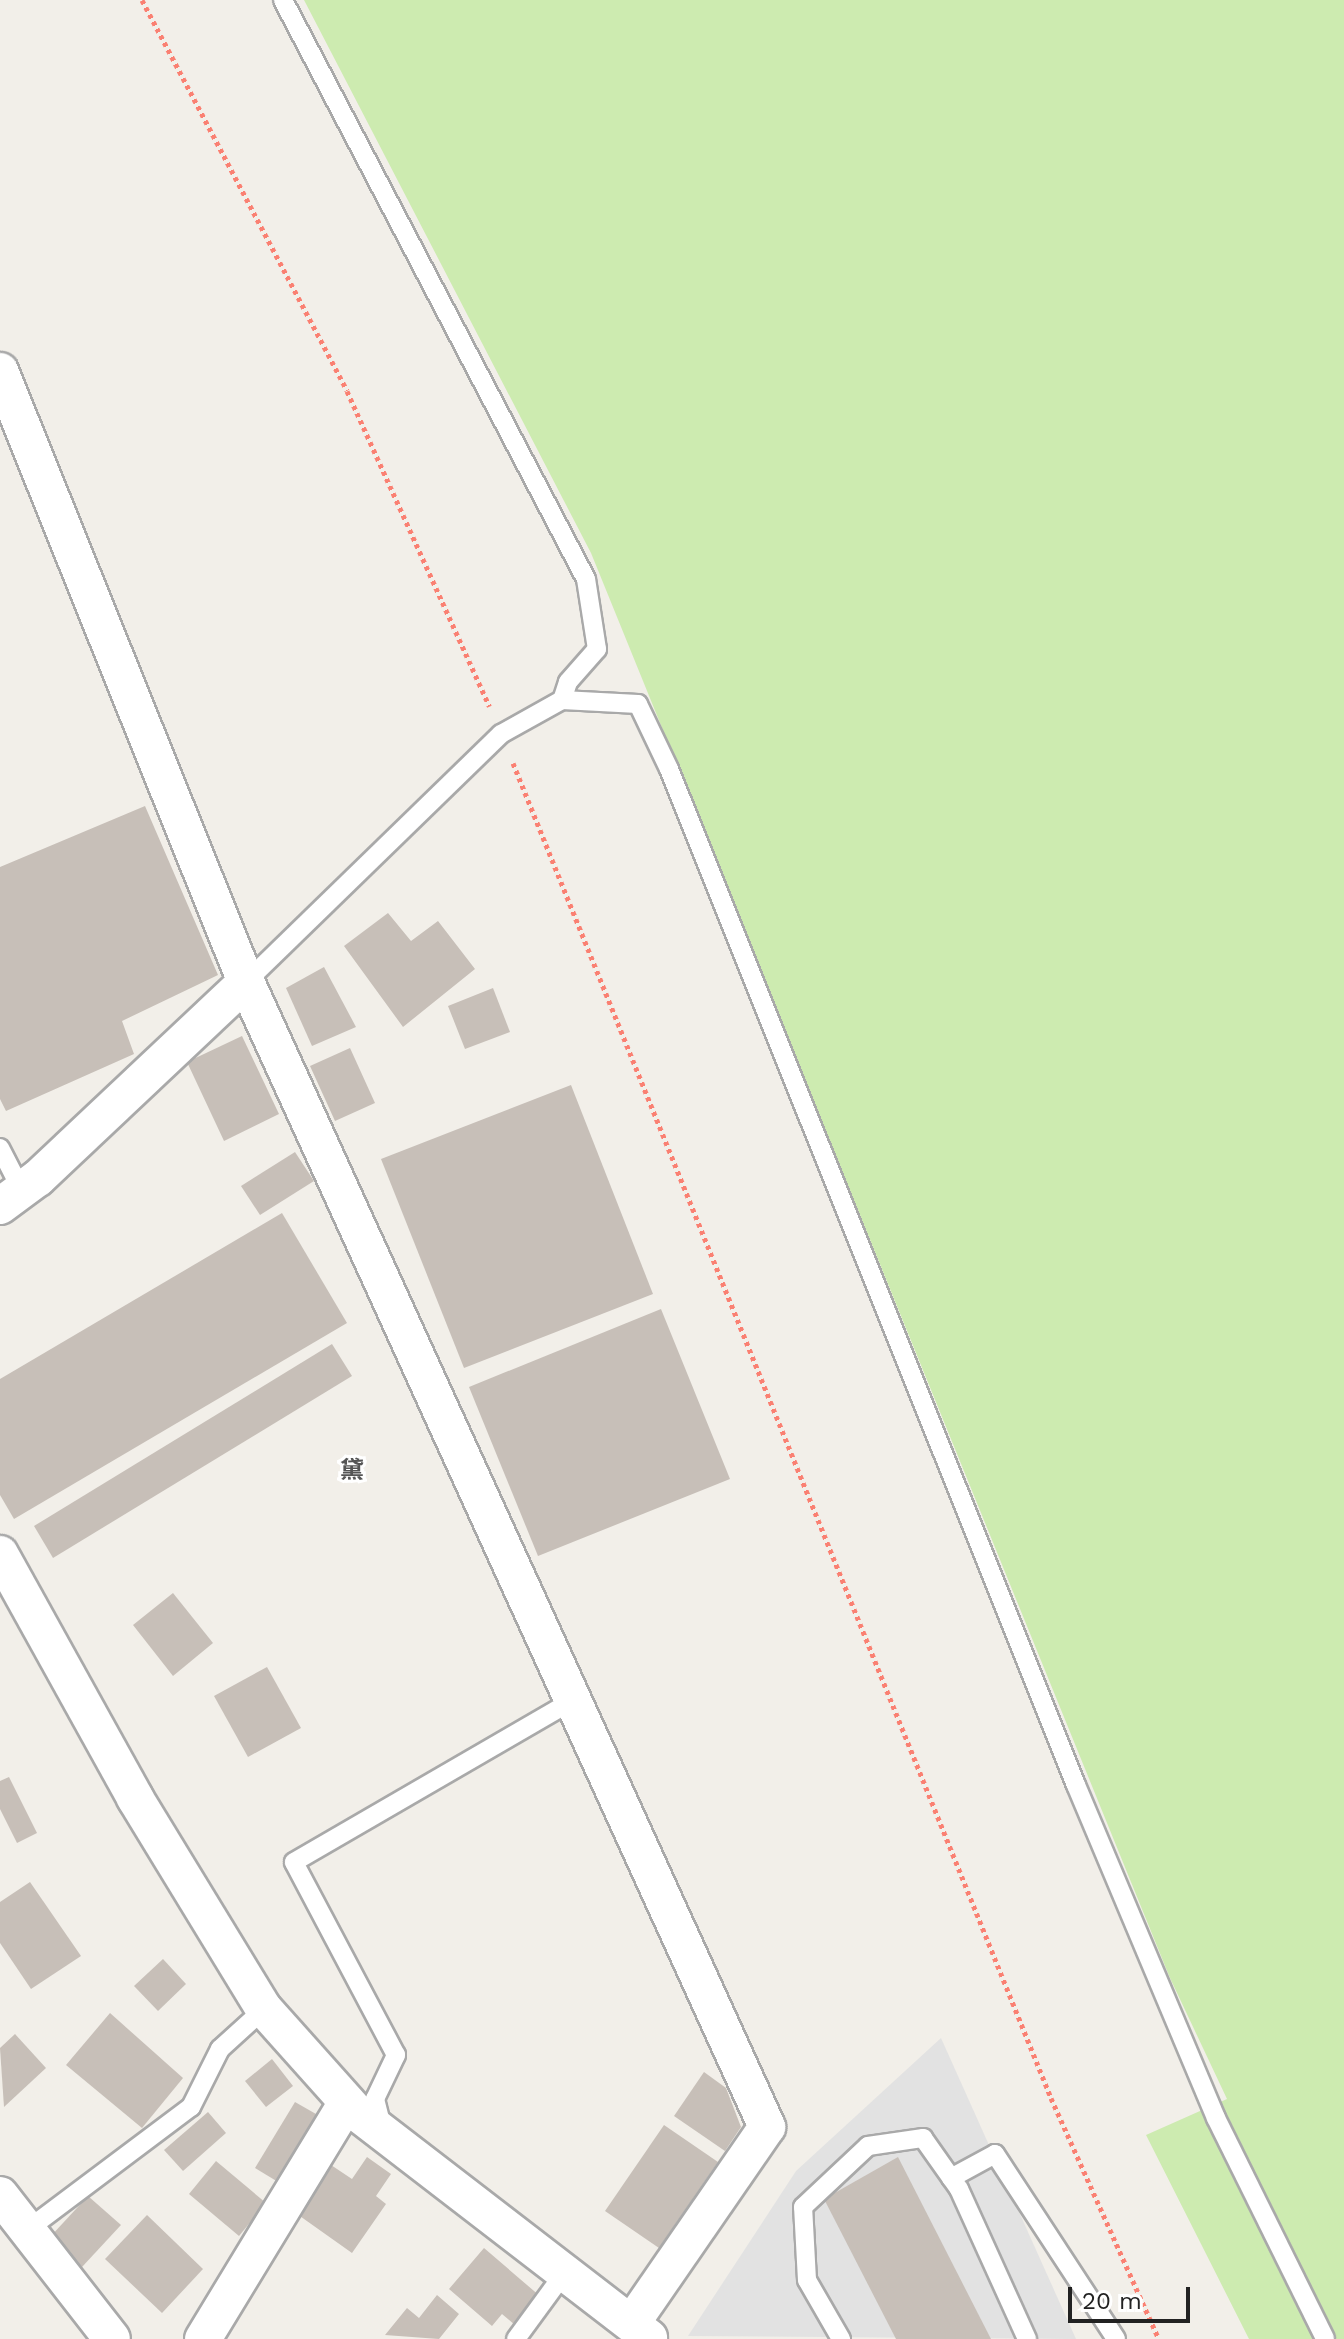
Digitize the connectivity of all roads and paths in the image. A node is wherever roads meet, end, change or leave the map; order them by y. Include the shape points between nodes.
1 (142, 0) edge
2 (283, 0) edge
3 (0, 371) edge
4 (562, 700) junction
5 (501, 734) junction
6 (246, 982) junction
7 (0, 1148) edge
8 (10, 1197) edge
9 (0, 1554) edge
10 (574, 1700) junction
11 (264, 2009) junction
12 (347, 2102) junction
13 (384, 2134) junction
14 (951, 2178) junction
15 (0, 2195) edge
16 (27, 2230) junction
17 (565, 2272) junction
18 (641, 2331) edge
19 (112, 2339) edge
20 (203, 2339) edge
21 (516, 2339) edge
22 (841, 2339) edge
23 (1027, 2339) edge
24 (1116, 2339) edge
25 (1159, 2339) edge
26 (1325, 2339) edge

1 - 5 path via 347,391
2 - 4 lane via 586,579 597,649 568,682
3 - 6 street
4 - 5 lane
4 - 26 lane via 638,704 669,769 1076,1785 1216,2118
5 - 6 lane
5 - 25 path via 1051,2098
6 - 8 street
6 - 10 street
7 - 8 lane
9 - 11 street via 135,1798
10 - 13 lane via 294,1862 396,2055 375,2099
10 - 18 street via 767,2127
11 - 12 street
11 - 16 lane via 220,2049 191,2107
12 - 13 street
12 - 20 street
13 - 17 street
14 - 22 lane via 923,2138 868,2146 803,2207 807,2280
14 - 23 lane
14 - 24 lane via 995,2154
15 - 16 street
16 - 19 street
17 - 18 street
17 - 21 lane

